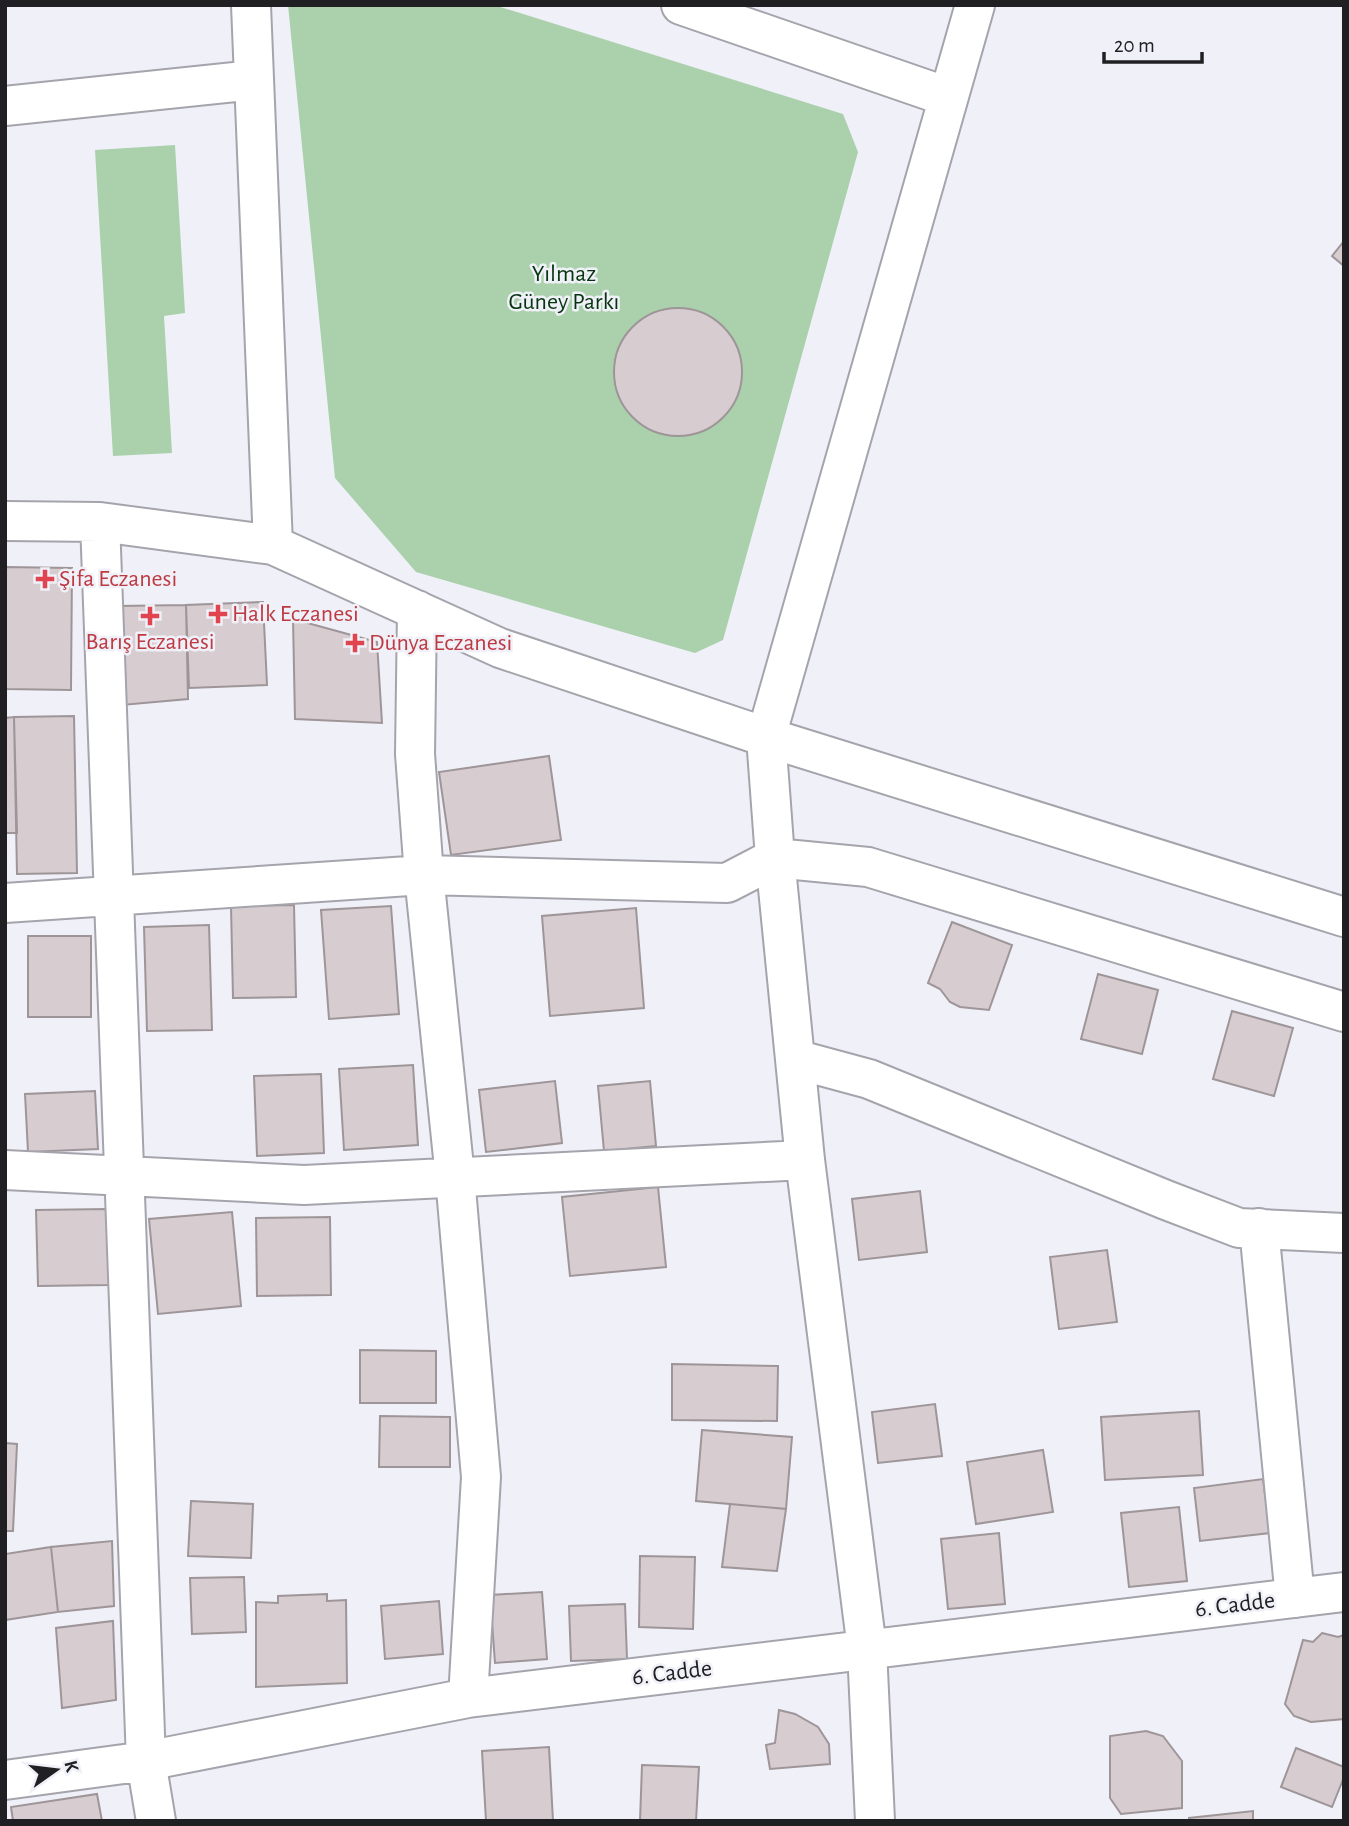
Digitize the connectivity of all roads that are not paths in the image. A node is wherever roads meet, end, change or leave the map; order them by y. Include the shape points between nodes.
1 (251, 5) edge
2 (681, 5) edge
3 (975, 5) edge
4 (254, 80) junction
5 (948, 97) junction
6 (5, 106) edge
7 (5, 521) edge
8 (100, 522) junction
9 (273, 545) junction
10 (417, 610) junction
11 (766, 737) junction
12 (775, 858) junction
13 (424, 875) junction
14 (115, 896) junction
15 (5, 903) edge
16 (1344, 917) edge
17 (1344, 1012) edge
18 (795, 1059) junction
19 (805, 1160) junction
20 (5, 1170) edge
21 (122, 1176) junction
22 (455, 1177) junction
23 (1259, 1228) junction
24 (1344, 1233) edge
25 (1344, 1592) edge
26 (1295, 1598) junction
27 (867, 1649) junction
28 (468, 1698) junction
29 (146, 1761) junction
30 (5, 1780) edge
31 (156, 1821) edge
32 (875, 1821) edge

1 - 4 street
2 - 5 street
3 - 5 street
4 - 6 street
4 - 9 street
5 - 11 street
7 - 8 street
8 - 9 street
8 - 14 street
9 - 10 street
10 - 11 street via 500,648
10 - 13 street via 415,754
11 - 12 street
11 - 16 street
12 - 13 street via 727,883
12 - 17 street via 868,867
12 - 18 street
13 - 14 street
13 - 22 street
14 - 15 street
14 - 21 street
18 - 19 street
18 - 23 street via 869,1079 1179,1205 1240,1228
19 - 22 street
19 - 27 street
20 - 21 street
21 - 22 street via 304,1185
21 - 29 street
22 - 28 street via 481,1477
23 - 24 street
23 - 26 street
25 - 26 street, 6. Cadde
26 - 27 street, 6. Cadde
27 - 28 street, 6. Cadde
27 - 32 street
28 - 29 street, 6. Cadde
29 - 30 street, 6. Cadde
29 - 31 street

